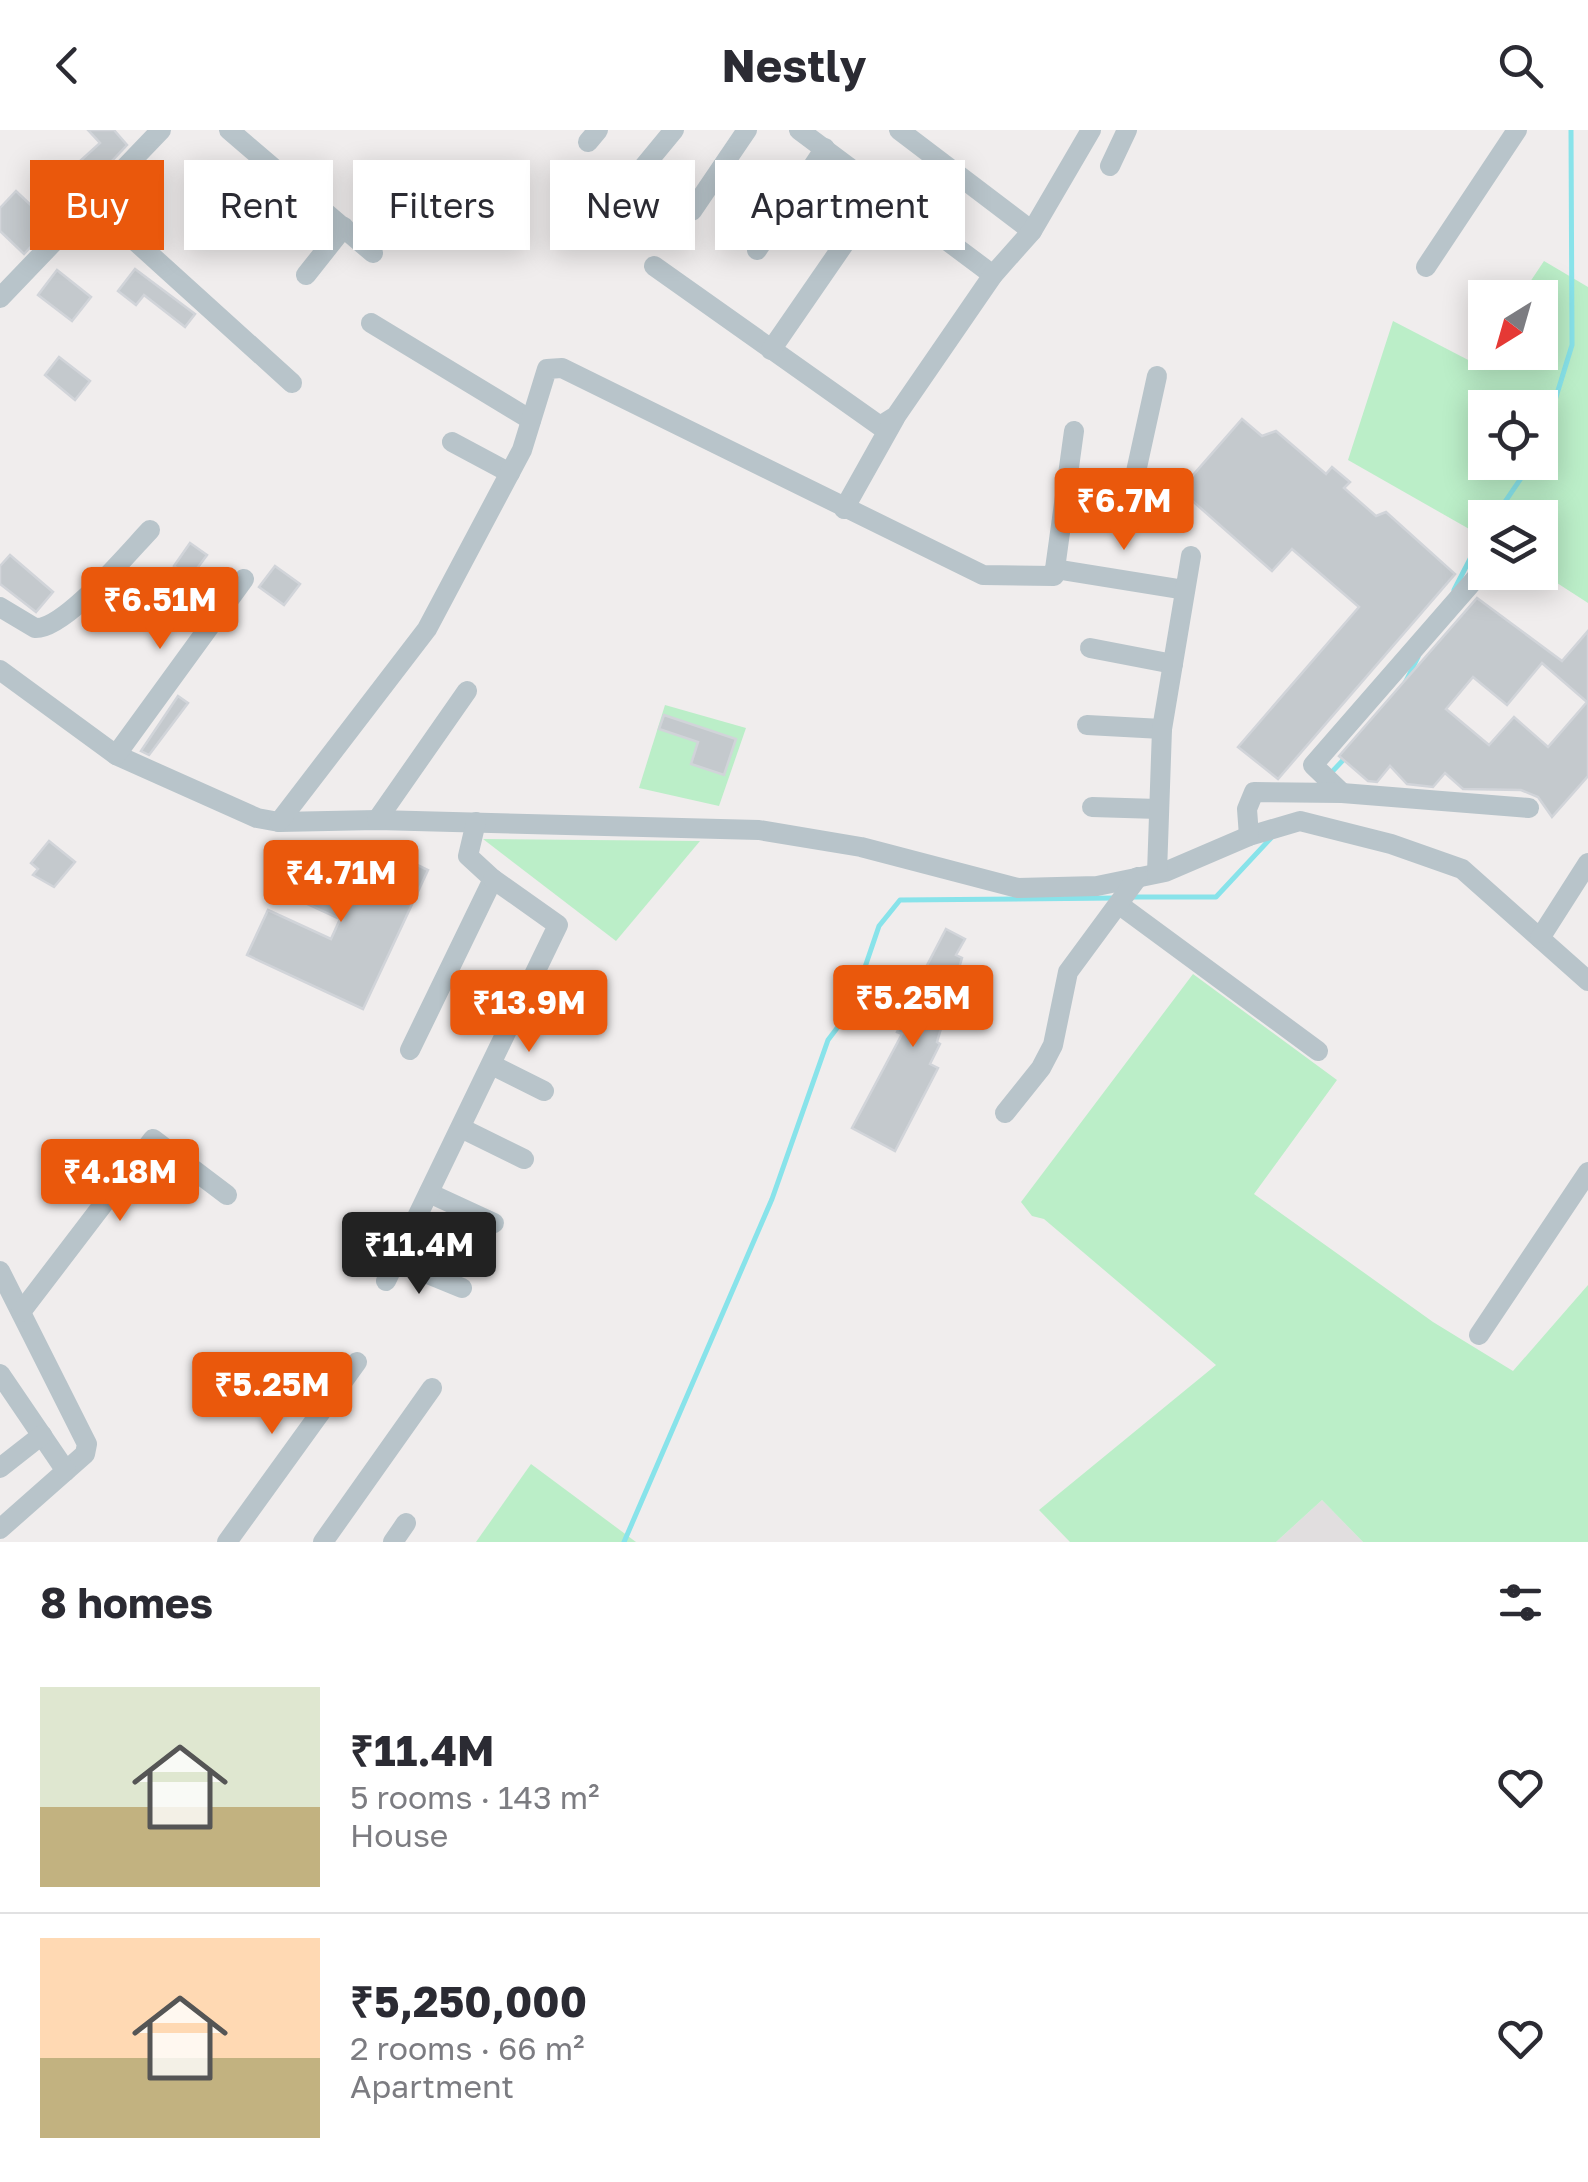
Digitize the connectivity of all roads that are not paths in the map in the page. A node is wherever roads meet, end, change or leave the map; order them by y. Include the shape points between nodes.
1 (161, 130) edge
2 (229, 130) edge
3 (674, 130) edge
4 (746, 130) edge
5 (800, 130) edge
6 (899, 130) edge
7 (1090, 130) edge
8 (1127, 130) edge
9 (1508, 133) edge
10 (825, 148) junction
11 (132, 160) edge
12 (649, 160) edge
13 (817, 160) edge
14 (842, 160) edge
15 (1110, 166) dead end
16 (695, 206) edge
17 (344, 228) junction
18 (1032, 231) junction
19 (44, 250) edge
20 (145, 250) edge
21 (840, 250) edge
22 (961, 250) edge
23 (373, 252) dead end
24 (654, 266) dead end
25 (1426, 267) dead end
26 (306, 275) dead end
27 (994, 275) junction
28 (2, 292) edge
29 (371, 324) dead end
30 (771, 350) junction
31 (1158, 376) dead end
32 (292, 384) dead end
33 (896, 416) junction
34 (532, 420) junction
35 (1074, 431) dead end
36 (452, 442) dead end
37 (510, 473) junction
38 (1069, 482) junction
39 (844, 509) junction
40 (150, 530) dead end
41 (1191, 556) dead end
42 (1055, 569) junction
43 (244, 579) dead end
44 (1468, 587) edge
45 (1186, 590) junction
46 (0, 606) edge
47 (1090, 648) dead end
48 (1173, 664) junction
49 (0, 670) edge
50 (467, 691) dead end
51 (1087, 725) dead end
52 (1162, 729) junction
53 (116, 755) junction
54 (1342, 793) junction
55 (1092, 807) dead end
56 (1529, 808) dead end
57 (1158, 809) junction
58 (377, 820) junction
59 (280, 822) junction
60 (476, 822) junction
61 (1249, 836) junction
62 (1588, 862) edge
63 (1148, 875) junction
64 (492, 879) junction
65 (1121, 906) junction
66 (1540, 938) junction
67 (1588, 980) edge
68 (410, 1050) dead end
69 (1318, 1050) dead end
70 (492, 1065) junction
71 (544, 1091) dead end
72 (1005, 1113) dead end
73 (460, 1128) junction
74 (524, 1159) dead end
75 (1588, 1172) edge
76 (429, 1193) junction
77 (226, 1195) dead end
78 (494, 1224) dead end
79 (396, 1260) junction
80 (0, 1272) edge
81 (386, 1280) dead end
82 (462, 1288) dead end
83 (21, 1312) junction
84 (1480, 1335) dead end
85 (357, 1362) dead end
86 (0, 1374) edge
87 (432, 1388) dead end
88 (42, 1435) junction
89 (0, 1468) edge
90 (66, 1471) junction
91 (406, 1523) dead end
92 (0, 1529) edge
93 (227, 1542) edge
94 (323, 1542) edge
95 (393, 1542) edge

1 - 11 street
2 - 17 street
3 - 12 street
4 - 16 street
5 - 10 street
6 - 18 street
7 - 18 street
8 - 15 street
9 - 25 street
10 - 13 street
10 - 14 street
17 - 23 street
17 - 26 street
18 - 27 street
19 - 28 street
20 - 32 street
21 - 30 street
22 - 27 street
24 - 30 street
27 - 33 street
29 - 34 street
30 - 33 street via 880,426
31 - 38 street via 1132,490
33 - 39 street
34 - 37 street
34 - 39 street via 548,369 562,368
35 - 38 street
36 - 37 street
37 - 59 street via 427,629
38 - 42 street
39 - 42 street via 983,575 1038,579 1054,576
40 - 46 street via 90,592 42,629
41 - 45 street
42 - 45 street
43 - 53 street
44 - 54 street via 1313,765
45 - 48 street
47 - 48 street
48 - 52 street
49 - 53 street
50 - 58 street
51 - 52 street
52 - 57 street
53 - 59 street
54 - 56 street
54 - 61 street via 1254,792
55 - 57 street
57 - 63 street
58 - 59 street
58 - 60 street
60 - 63 street via 759,830 861,847 1018,888 1098,886
60 - 64 street via 468,856
61 - 63 street
61 - 66 street via 1300,821 1391,844 1462,870
62 - 66 street
63 - 65 street
64 - 68 street
64 - 70 street via 558,925
65 - 69 street
65 - 72 street via 1064,985 1054,1045
66 - 67 street
70 - 71 street
70 - 73 street
73 - 74 street
73 - 76 street
75 - 84 street
76 - 78 street
76 - 79 street
77 - 83 street via 154,1139
79 - 81 street
79 - 82 street
80 - 83 street
83 - 90 street via 87,1444 86,1454
85 - 93 street
86 - 88 street
87 - 94 street
88 - 89 street
88 - 90 street
90 - 92 street
91 - 95 street

